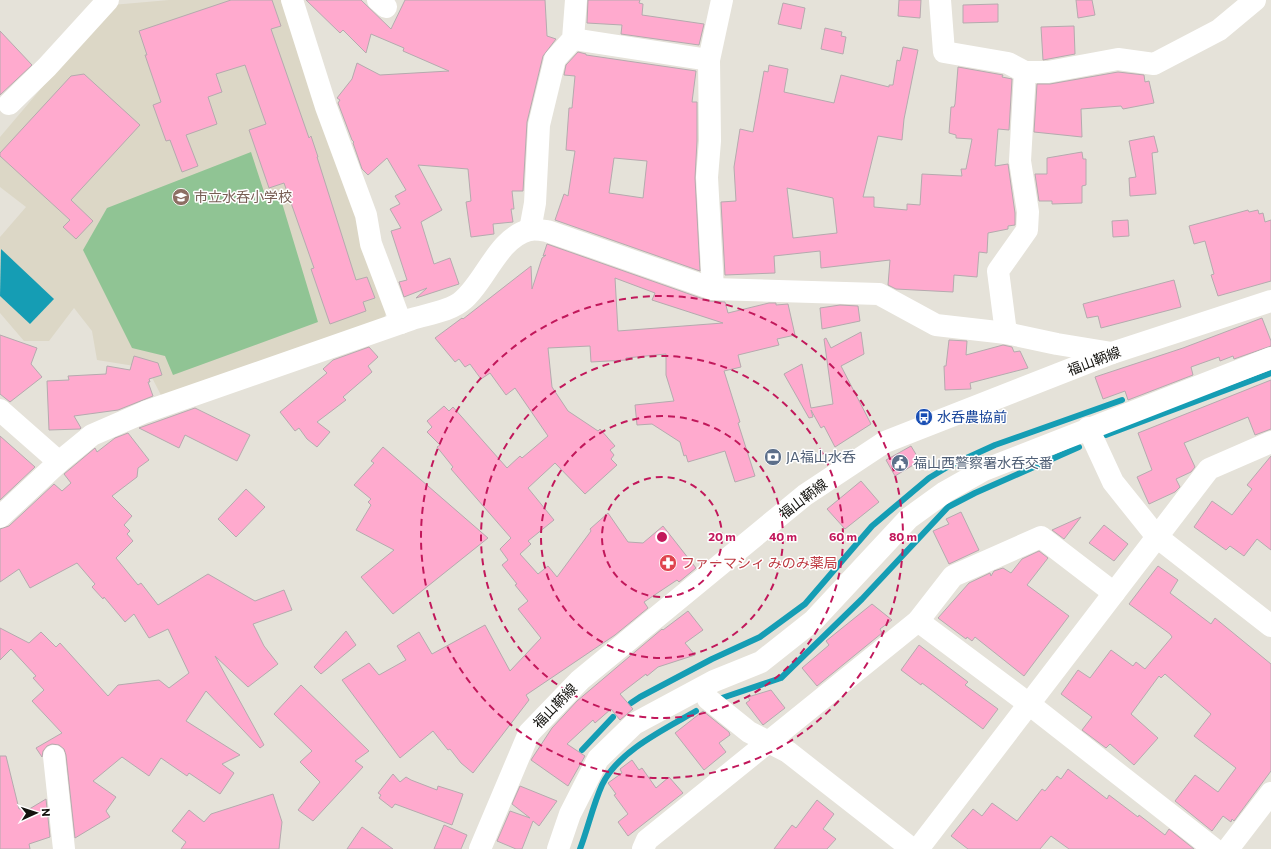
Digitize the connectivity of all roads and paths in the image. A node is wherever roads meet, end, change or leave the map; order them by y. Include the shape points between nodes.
1 (108, 0) edge
2 (292, 0) edge
3 (576, 0) edge
4 (722, 0) edge
5 (940, 0) edge
6 (1255, 0) edge
7 (573, 39) junction
8 (709, 60) junction
9 (1025, 72) junction
10 (9, 104) dead end
11 (530, 230) junction
12 (713, 289) junction
13 (1271, 301) edge
14 (401, 323) junction
15 (1006, 333) junction
16 (1112, 353) junction
17 (1271, 358) edge
18 (0, 410) edge
19 (1088, 428) junction
20 (1271, 442) edge
21 (59, 462) junction
22 (0, 517) edge
23 (1157, 537) junction
24 (1114, 593) junction
25 (918, 621) junction
26 (1271, 626) edge
27 (761, 662) junction
28 (708, 699) junction
29 (1029, 704) junction
30 (623, 734) junction
31 (769, 742) junction
32 (54, 756) dead end
33 (1271, 793) edge
34 (64, 849) edge
35 (480, 849) edge
36 (558, 849) edge
37 (643, 849) edge
38 (912, 849) edge
39 (918, 849) edge
40 (1214, 849) edge
41 (1228, 849) edge

1 - 10 street via 47,67
2 - 14 street via 326,107 366,215 372,244
3 - 7 street
4 - 8 street
5 - 9 street via 944,52 1008,63
6 - 9 street via 1218,30 1154,64 1118,59 1060,71
7 - 8 street
7 - 11 street via 555,59 540,125
8 - 12 street via 710,141 707,177
9 - 15 street via 1020,161 1028,212 1027,230 998,271
11 - 12 street via 547,231
11 - 14 street via 517,234 491,262 463,301
12 - 15 street via 880,294 936,325
13 - 16 street, 福山鞆線
14 - 21 street via 145,412 92,436
15 - 16 street
16 - 35 street, 福山鞆線 via 884,442 805,495 580,680 529,733
17 - 19 street
18 - 21 street
19 - 23 street via 1112,482
19 - 27 street via 984,470 945,492 909,518 814,620
20 - 23 street via 1209,469
21 - 22 street
23 - 24 street
23 - 26 street
24 - 25 street via 1041,537 953,576
24 - 29 street
25 - 29 street
25 - 31 street
27 - 28 street
27 - 30 street via 714,681 634,724
28 - 30 street via 637,733
28 - 31 street via 749,732
29 - 39 street
29 - 40 street
30 - 36 street via 598,758 570,814
31 - 37 street via 647,840
31 - 38 street via 788,752
32 - 34 street
33 - 41 street

